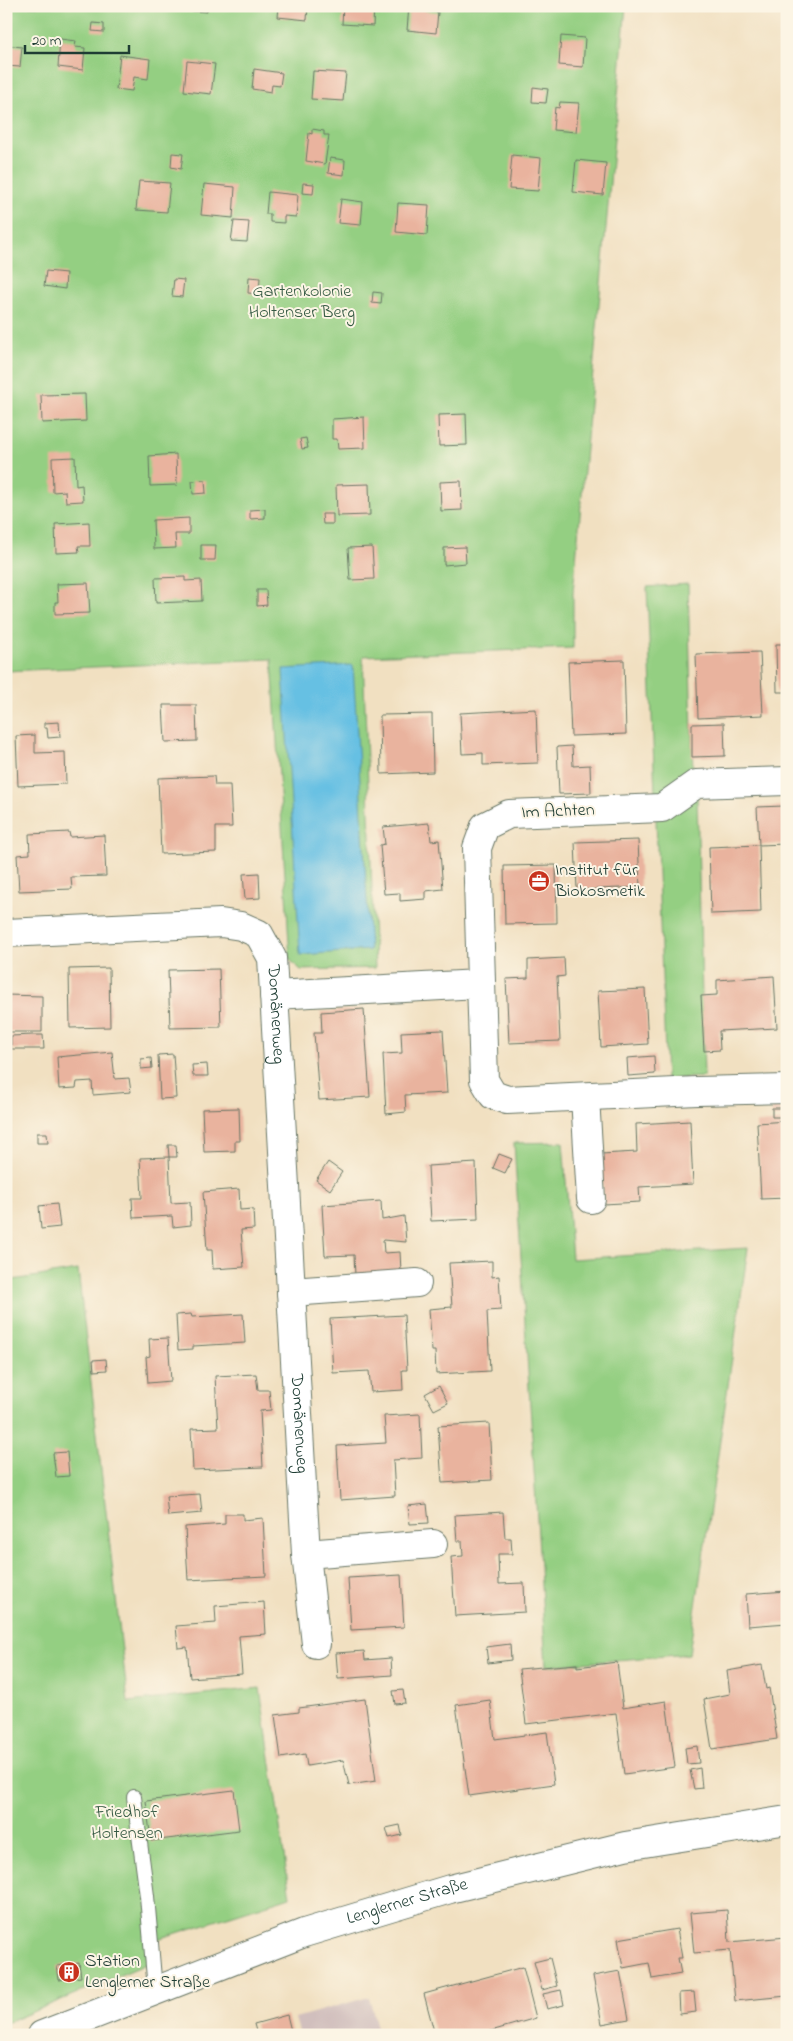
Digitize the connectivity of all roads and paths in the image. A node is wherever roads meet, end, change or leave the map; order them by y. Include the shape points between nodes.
1 (787, 781) edge
2 (6, 933) edge
3 (479, 984) junction
4 (274, 995) junction
5 (787, 1089) edge
6 (585, 1097) junction
7 (591, 1199) dead end
8 (417, 1284) dead end
9 (291, 1292) junction
10 (433, 1544) dead end
11 (306, 1554) junction
12 (316, 1644) dead end
13 (134, 1797) dead end
14 (787, 1820) edge
15 (155, 1990) junction
16 (89, 2025) edge
17 (42, 2035) edge

1 - 3 street, Im Achten via 696,784 662,808 509,814 485,826 476,848
2 - 4 street, Domänenweg via 221,923 241,926 259,934 272,958
3 - 4 street
3 - 6 street, Im Achten via 484,1080 493,1095 508,1100
4 - 9 street, Domänenweg
5 - 6 street, Im Achten
6 - 7 street
8 - 9 street
9 - 11 street, Domänenweg
10 - 11 street
11 - 12 street, Domänenweg
13 - 15 lane
14 - 15 street, Lenglerner Straße via 625,1846 450,1889 304,1933
15 - 16 street, Lenglerner Straße
16 - 17 street, Lenglerner Straße

